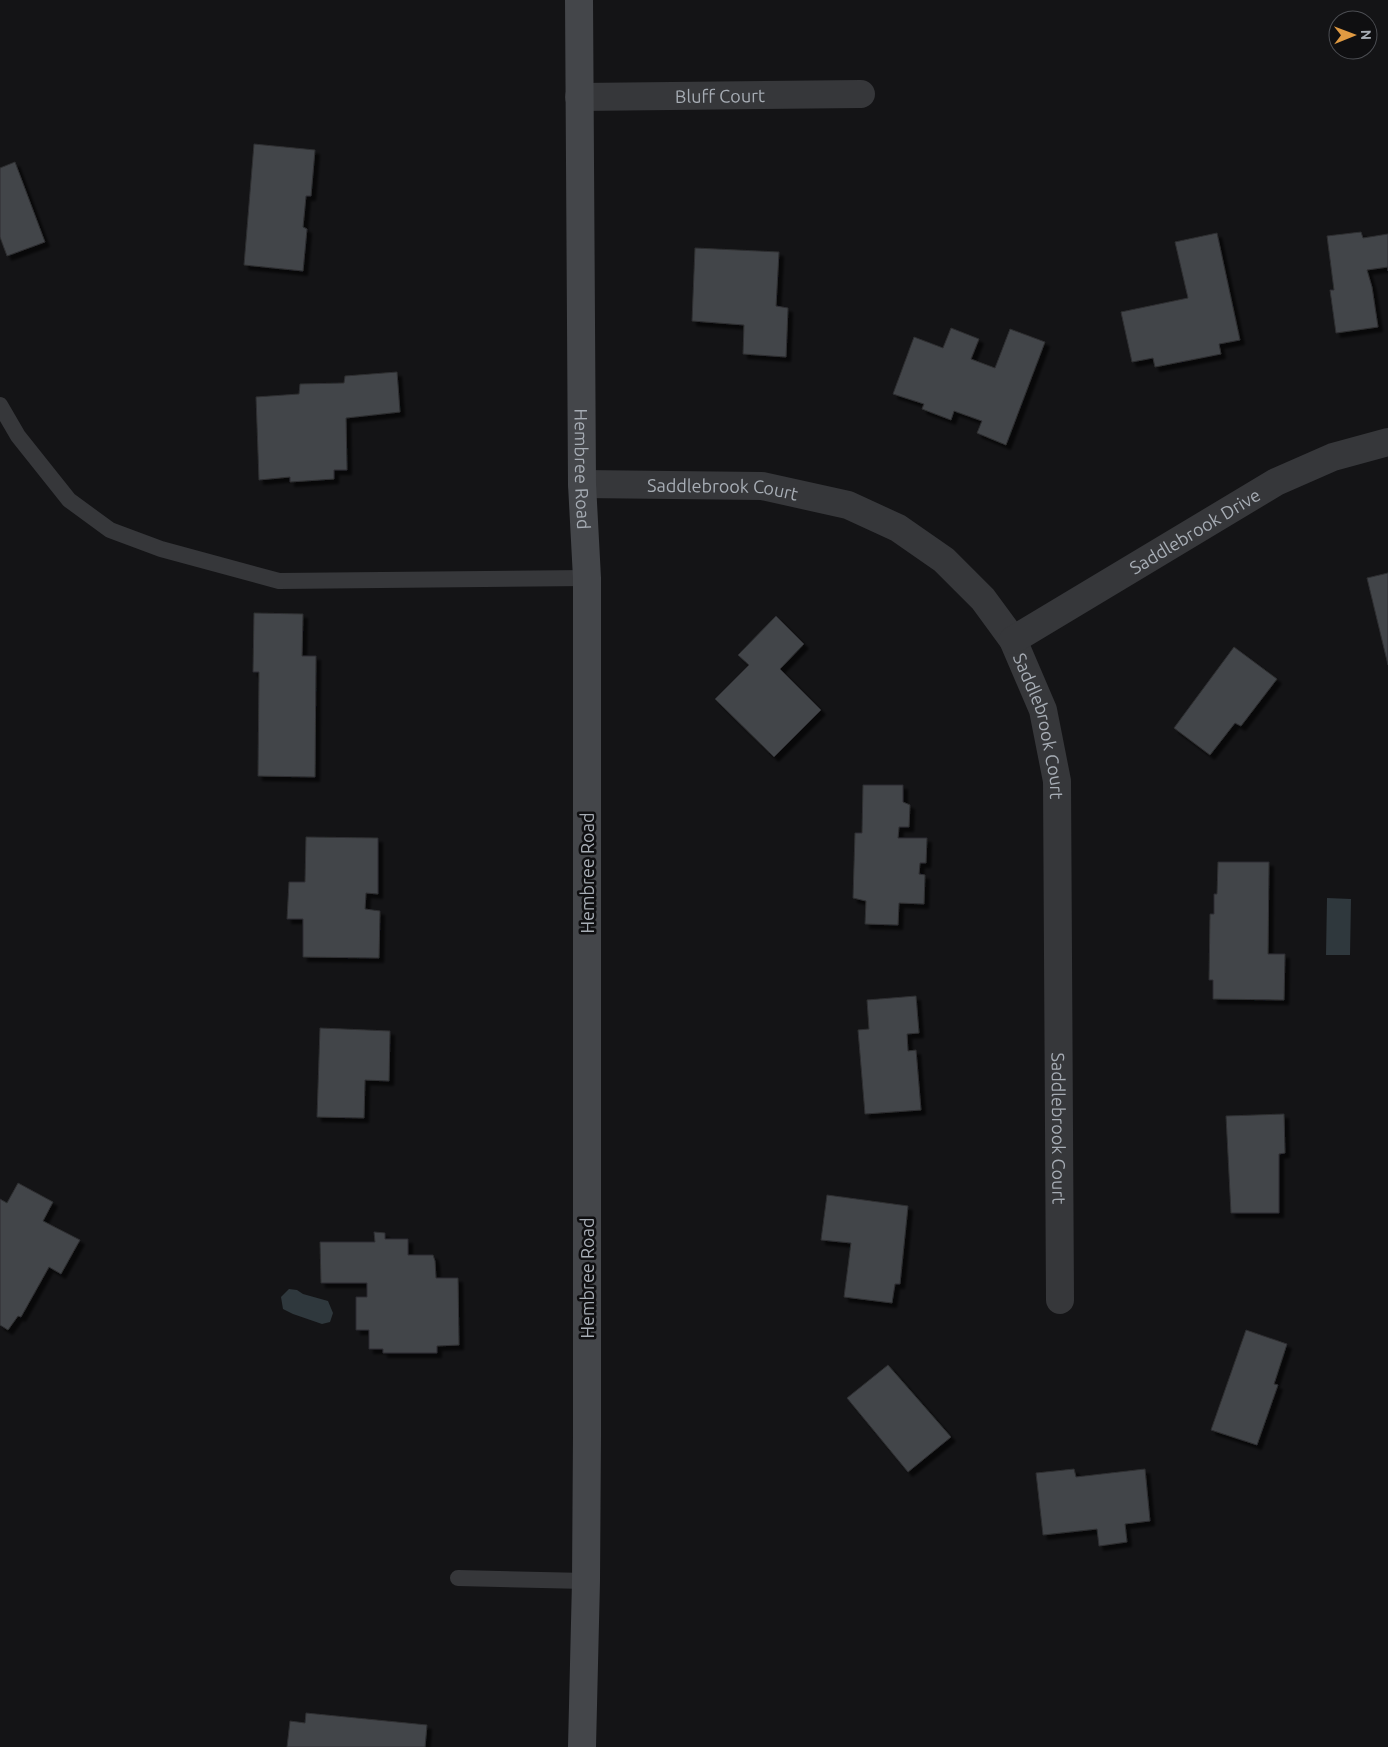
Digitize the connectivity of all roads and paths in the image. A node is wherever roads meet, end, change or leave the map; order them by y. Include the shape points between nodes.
1 (579, 0) edge
2 (861, 94) dead end
3 (580, 97) junction
4 (0, 405) edge
5 (1388, 442) edge
6 (582, 484) junction
7 (587, 578) junction
8 (1012, 640) junction
9 (1060, 1300) dead end
10 (458, 1578) dead end
11 (586, 1581) junction
12 (582, 1747) edge

1 - 3 street, Hembree Road
2 - 3 street, Bluff Court
3 - 6 street, Hembree Road
4 - 7 lane via 18,436 69,500 110,530 161,548 279,581
5 - 8 street, Saddlebrook Drive via 1333,457 1276,482
6 - 7 street, Hembree Road
6 - 8 street, Saddlebrook Court via 762,486 848,505 898,528 944,560 983,599
7 - 11 street, Hembree Road
8 - 9 street, Saddlebrook Court via 1043,710 1057,781
10 - 11 lane
11 - 12 street, Hembree Road

